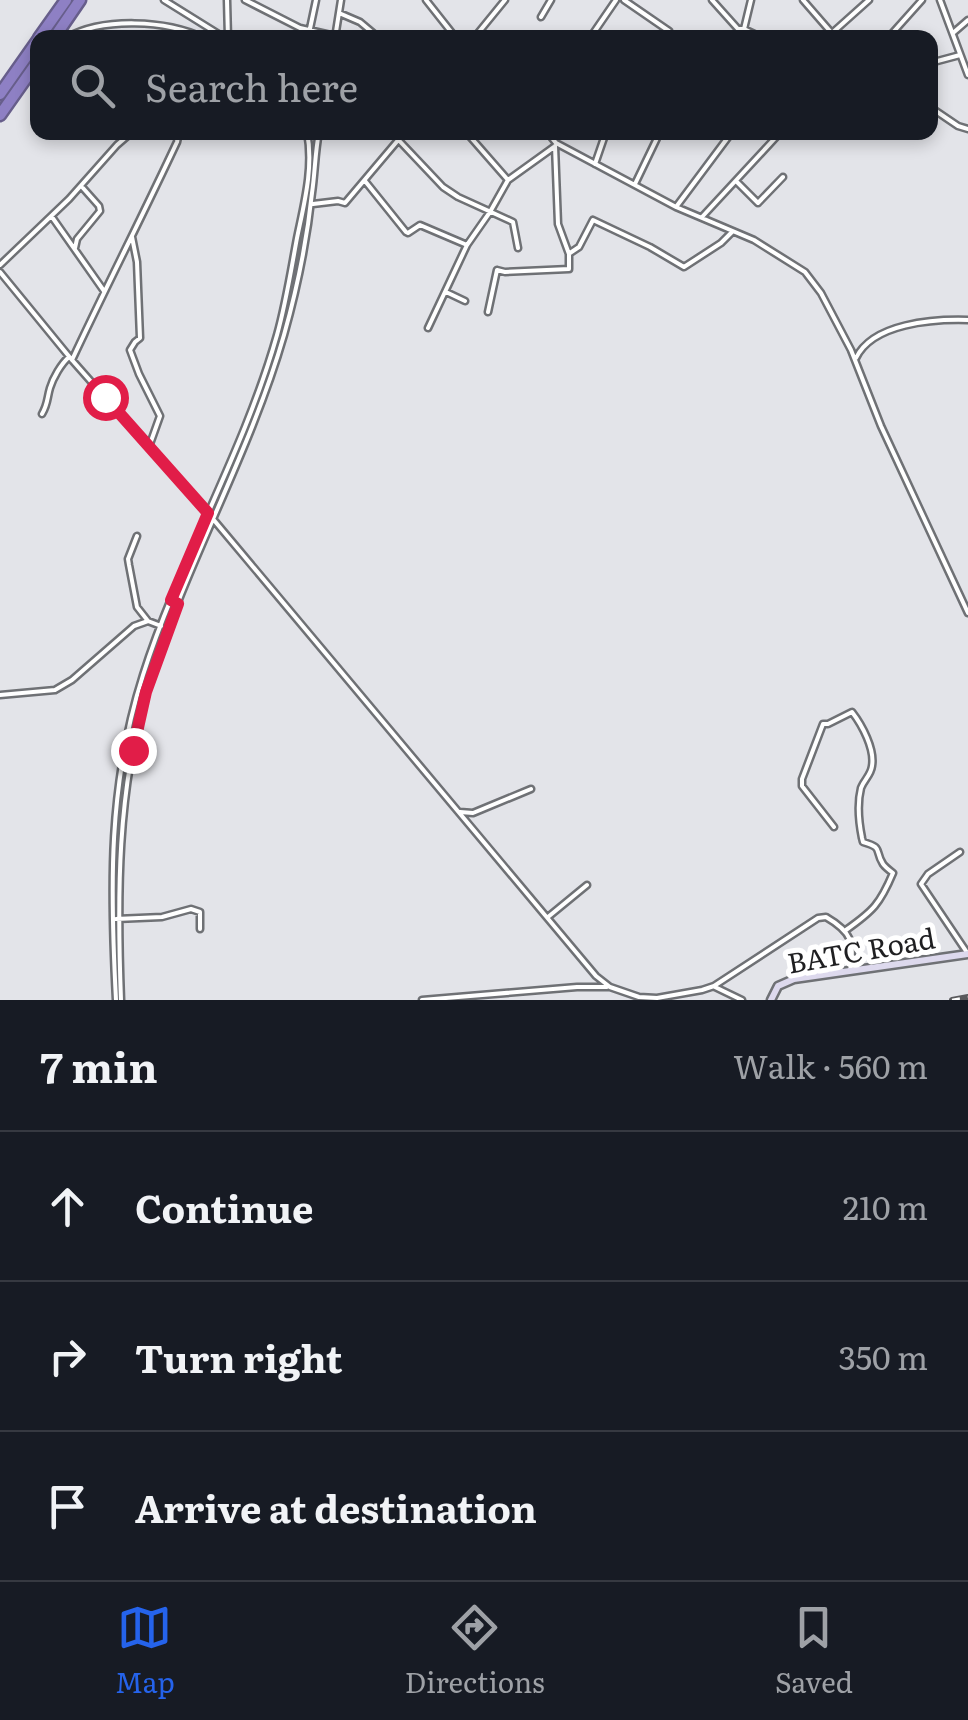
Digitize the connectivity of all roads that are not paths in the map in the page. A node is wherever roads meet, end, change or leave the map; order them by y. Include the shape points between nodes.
1 (66, 0) edge
2 (80, 0) edge
3 (164, 0) edge
4 (227, 0) edge
5 (316, 0) edge
6 (341, 0) edge
7 (426, 0) edge
8 (551, 0) edge
9 (616, 0) edge
10 (624, 0) edge
11 (712, 0) edge
12 (752, 0) edge
13 (803, 0) edge
14 (869, 0) edge
15 (922, 0) edge
16 (948, 0) edge
17 (249, 1) edge
18 (503, 1) edge
19 (173, 3) edge
20 (941, 3) edge
21 (339, 13) junction
22 (540, 17) dead end
23 (968, 20) edge
24 (744, 29) joint
25 (44, 30) edge
26 (59, 30) edge
27 (83, 30) edge
28 (182, 30) edge
29 (214, 30) edge
30 (226, 30) edge
31 (311, 30) joint
32 (336, 30) edge
33 (370, 30) edge
34 (450, 30) edge
35 (480, 30) edge
36 (595, 30) edge
37 (666, 30) edge
38 (828, 30) edge
39 (839, 30) edge
40 (895, 30) edge
41 (953, 33) junction
42 (30, 51) edge
43 (960, 55) junction
44 (938, 61) edge
45 (30, 72) edge
46 (968, 76) edge
47 (0, 94) edge
48 (938, 112) edge
49 (0, 115) edge
50 (968, 129) edge
51 (123, 140) edge
52 (177, 140) edge
53 (308, 140) edge
54 (317, 140) edge
55 (398, 140) joint
56 (473, 140) edge
57 (553, 140) edge
58 (555, 140) edge
59 (603, 140) edge
60 (656, 140) edge
61 (726, 140) edge
62 (773, 140) edge
63 (555, 143) junction
64 (595, 164) junction
65 (783, 176) dead end
66 (508, 180) junction
67 (364, 181) junction
68 (736, 181) junction
69 (634, 184) junction
70 (82, 186) junction
71 (311, 204) junction
72 (676, 207) junction
73 (490, 212) junction
74 (51, 215) junction
75 (702, 217) junction
76 (732, 232) junction
77 (132, 237) junction
78 (466, 246) junction
79 (75, 248) junction
80 (518, 248) dead end
81 (569, 254) junction
82 (0, 269) edge
83 (104, 291) junction
84 (446, 292) junction
85 (465, 301) dead end
86 (488, 312) dead end
87 (968, 320) edge
88 (428, 328) dead end
89 (71, 359) junction
90 (855, 362) junction
91 (42, 414) dead end
92 (150, 445) junction
93 (208, 513) junction
94 (213, 519) junction
95 (137, 536) dead end
96 (171, 600) junction
97 (178, 604) junction
98 (968, 613) edge
99 (148, 621) junction
100 (160, 626) junction
101 (0, 695) edge
102 (531, 789) dead end
103 (459, 812) junction
104 (473, 813) junction
105 (470, 826) junction
106 (834, 826) dead end
107 (960, 852) dead end
108 (586, 885) dead end
109 (548, 918) junction
110 (115, 919) junction
111 (200, 930) dead end
112 (846, 930) junction
113 (968, 954) edge
114 (850, 971) junction
115 (714, 986) junction
116 (610, 987) junction
117 (119, 1000) edge
118 (422, 1000) edge
119 (742, 1000) edge
120 (771, 1000) edge

1 - 25 highway
2 - 26 highway
3 - 19 street
4 - 30 street
5 - 31 street
6 - 21 street
7 - 34 street
8 - 22 street
9 - 36 street
10 - 37 street
11 - 24 street
12 - 24 street
13 - 38 street
14 - 39 street
15 - 40 street
16 - 20 street
17 - 31 street
18 - 35 street
19 - 29 street
20 - 41 street
21 - 32 street
21 - 33 street
23 - 41 street
27 - 28 street via 111,24
41 - 43 street
42 - 47 highway
43 - 44 street
43 - 46 street
45 - 49 highway
48 - 50 street
51 - 70 street
52 - 77 street
53 - 93 street via 308,183 277,334
54 - 71 street
55 - 67 street
55 - 73 street via 443,186
56 - 66 street
57 - 63 street
58 - 63 street
59 - 64 street
60 - 69 street
61 - 72 street
62 - 68 street
63 - 64 street
63 - 66 street
63 - 81 street via 558,224
64 - 69 street
65 - 68 street via 758,203
66 - 73 street
67 - 71 street via 345,203
67 - 78 street via 406,232 420,224
68 - 75 street
69 - 72 street
70 - 74 street
70 - 79 street via 100,209
71 - 94 street via 284,336
72 - 75 street
73 - 78 street
73 - 80 street via 514,222
74 - 79 street
74 - 82 street
75 - 76 street
76 - 81 street via 684,268 594,220
76 - 90 street via 805,272
77 - 83 street
77 - 92 street via 140,338 130,350 160,416
78 - 84 street
79 - 83 street
81 - 86 street via 569,269 497,270
82 - 89 street
83 - 89 street
84 - 85 street
84 - 88 street
87 - 90 street via 927,320 886,333 865,344
89 - 91 street via 60,365
89 - 92 street
90 - 98 street
92 - 93 street
93 - 96 street
94 - 97 street
94 - 103 street
95 - 99 street via 128,566 137,607
96 - 97 street
96 - 100 street
97 - 110 street via 146,692 128,772
99 - 100 street
99 - 101 street via 55,690
100 - 110 street via 132,714 117,795
102 - 104 street
103 - 104 street
103 - 105 street
104 - 105 street
105 - 109 street
106 - 112 street via 802,779 823,724 852,712 872,758 860,793 862,838 879,850 892,873 872,912
107 - 113 street via 921,884
108 - 109 street
109 - 116 street
110 - 111 street via 194,909
110 - 117 street
112 - 114 street
112 - 115 street via 818,918
113 - 114 street, BATC Road
114 - 120 street, BATC Road via 788,981
115 - 116 street via 657,998
115 - 119 street
116 - 118 street

